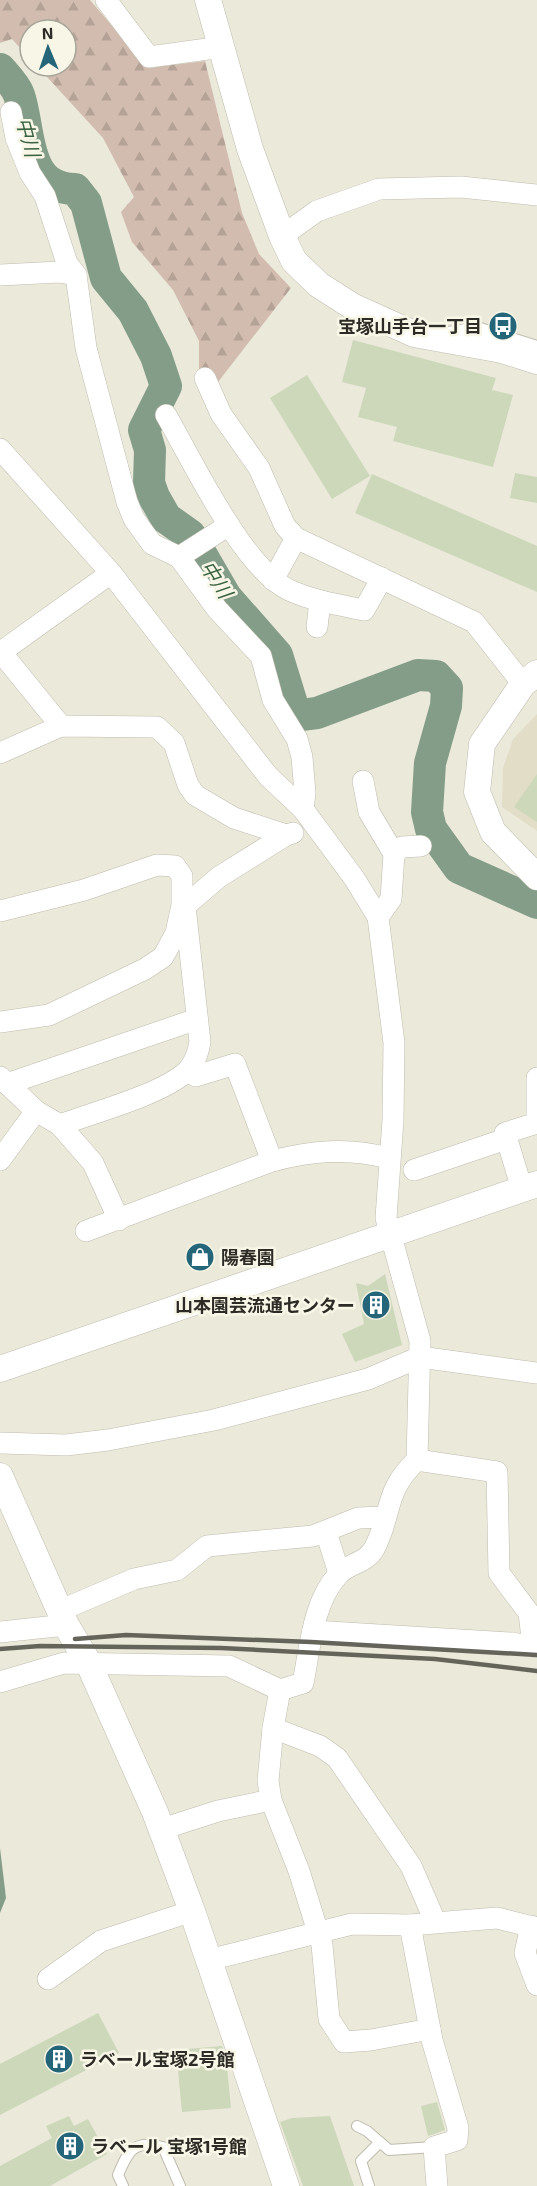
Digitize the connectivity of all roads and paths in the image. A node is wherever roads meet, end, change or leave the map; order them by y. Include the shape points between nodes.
1 (106, 0) edge
2 (208, 0) edge
3 (222, 46) junction
4 (11, 112) dead end
5 (537, 195) edge
6 (282, 236) junction
7 (0, 274) edge
8 (76, 275) junction
9 (534, 357) edge
10 (205, 378) dead end
11 (165, 415) dead end
12 (0, 449) edge
13 (229, 525) junction
14 (296, 538) junction
15 (179, 557) junction
16 (111, 573) junction
17 (382, 578) junction
18 (273, 580) junction
19 (320, 601) junction
20 (317, 627) dead end
21 (1, 651) edge
22 (530, 679) edge
23 (61, 726) junction
24 (0, 753) edge
25 (363, 781) dead end
26 (303, 809) junction
27 (318, 830) junction
28 (286, 835) junction
29 (421, 846) dead end
30 (394, 854) junction
31 (537, 877) edge
32 (183, 905) junction
33 (0, 911) edge
34 (378, 917) junction
35 (197, 1019) junction
36 (0, 1022) edge
37 (188, 1071) junction
38 (537, 1078) edge
39 (4, 1080) edge
40 (36, 1111) junction
41 (60, 1125) junction
42 (506, 1139) junction
43 (388, 1158) junction
44 (0, 1160) edge
45 (272, 1161) junction
46 (414, 1170) dead end
47 (530, 1187) edge
48 (119, 1220) junction
49 (86, 1231) dead end
50 (390, 1236) junction
51 (420, 1357) junction
52 (0, 1369) edge
53 (537, 1373) edge
54 (0, 1443) edge
55 (417, 1460) junction
56 (0, 1476) edge
57 (384, 1517) junction
58 (326, 1532) junction
59 (339, 1574) junction
60 (63, 1618) junction
61 (313, 1631) junction
62 (0, 1632) edge
63 (537, 1646) edge
64 (88, 1662) junction
65 (0, 1682) edge
66 (280, 1690) junction
67 (273, 1728) junction
68 (271, 1800) junction
69 (162, 1829) junction
70 (192, 1911) junction
71 (435, 1921) junction
72 (410, 1926) junction
73 (534, 1927) edge
74 (319, 1931) junction
75 (209, 1960) junction
76 (48, 1979) dead end
77 (537, 1985) edge
78 (430, 2029) junction
79 (357, 2126) dead end
80 (380, 2142) junction
81 (434, 2147) junction
82 (123, 2186) edge
83 (180, 2186) edge
84 (286, 2186) edge
85 (369, 2186) edge
86 (437, 2186) edge

1 - 3 street via 149,57
2 - 3 street
3 - 6 street via 250,149
4 - 8 street via 16,138 45,196 67,263
5 - 6 street via 461,187 379,189 316,211
6 - 9 street via 294,261 319,285 352,306 414,334
7 - 8 street
8 - 15 street via 86,348 127,502 152,544
10 - 14 street via 221,414 259,468 285,526
11 - 13 street
12 - 16 street
13 - 15 street
13 - 18 street
14 - 17 street
14 - 18 street
15 - 26 street via 217,609 261,656 273,700 297,739 302,757
16 - 21 street
16 - 26 street via 268,776
17 - 19 street via 364,610
17 - 22 street via 474,622
18 - 19 street via 288,590
19 - 20 street
21 - 23 street
22 - 31 street via 482,744 477,792 493,832
23 - 24 street
23 - 28 street via 157,727 174,743 195,795 234,818
25 - 30 street via 369,812
26 - 27 street
27 - 28 street
27 - 34 street
28 - 32 street
29 - 30 street via 402,847
30 - 34 street via 391,898
32 - 33 street via 180,870 168,863
32 - 35 street
32 - 36 street via 173,942 155,963 48,1015
34 - 43 street via 394,1043 393,1120
35 - 37 street via 200,1042
35 - 39 street
37 - 41 street via 168,1085
37 - 45 street via 196,1076 235,1064
38 - 42 street via 537,1122 505,1133
39 - 40 street
40 - 41 street
40 - 44 street
41 - 48 street via 93,1163
42 - 46 street
42 - 47 street
43 - 45 street via 335,1151 302,1153
43 - 50 street via 386,1218
45 - 48 street
47 - 50 street
48 - 49 street
50 - 51 street via 420,1341
50 - 52 street
51 - 53 street
51 - 54 street via 368,1379 214,1420 66,1445
51 - 55 street
55 - 57 street via 403,1473
55 - 63 street via 497,1472 499,1573 529,1613
56 - 60 street
57 - 58 street via 358,1518
57 - 59 street via 369,1558
58 - 59 street
58 - 60 street via 207,1546 177,1570 134,1579
59 - 61 street via 324,1597
60 - 62 street
60 - 64 street
61 - 63 street
61 - 66 street via 303,1683
64 - 65 street via 64,1663
64 - 66 street via 229,1666
64 - 69 street
66 - 67 street
67 - 68 street via 268,1781
67 - 71 street via 320,1746 337,1758 411,1866
68 - 69 street
68 - 74 street
69 - 70 street
70 - 75 street
70 - 76 street via 101,1941
71 - 72 street
71 - 73 street via 497,1918
72 - 74 street via 352,1924
72 - 78 street
73 - 77 street via 525,1953
74 - 75 street
74 - 78 street via 328,2019 344,2042
75 - 84 street
78 - 81 street via 458,2128 457,2140
79 - 80 lane
80 - 81 lane via 389,2150
80 - 85 lane via 361,2161
81 - 86 street
82 - 83 lane via 118,2175 126,2156 133,2148 149,2143 163,2147

